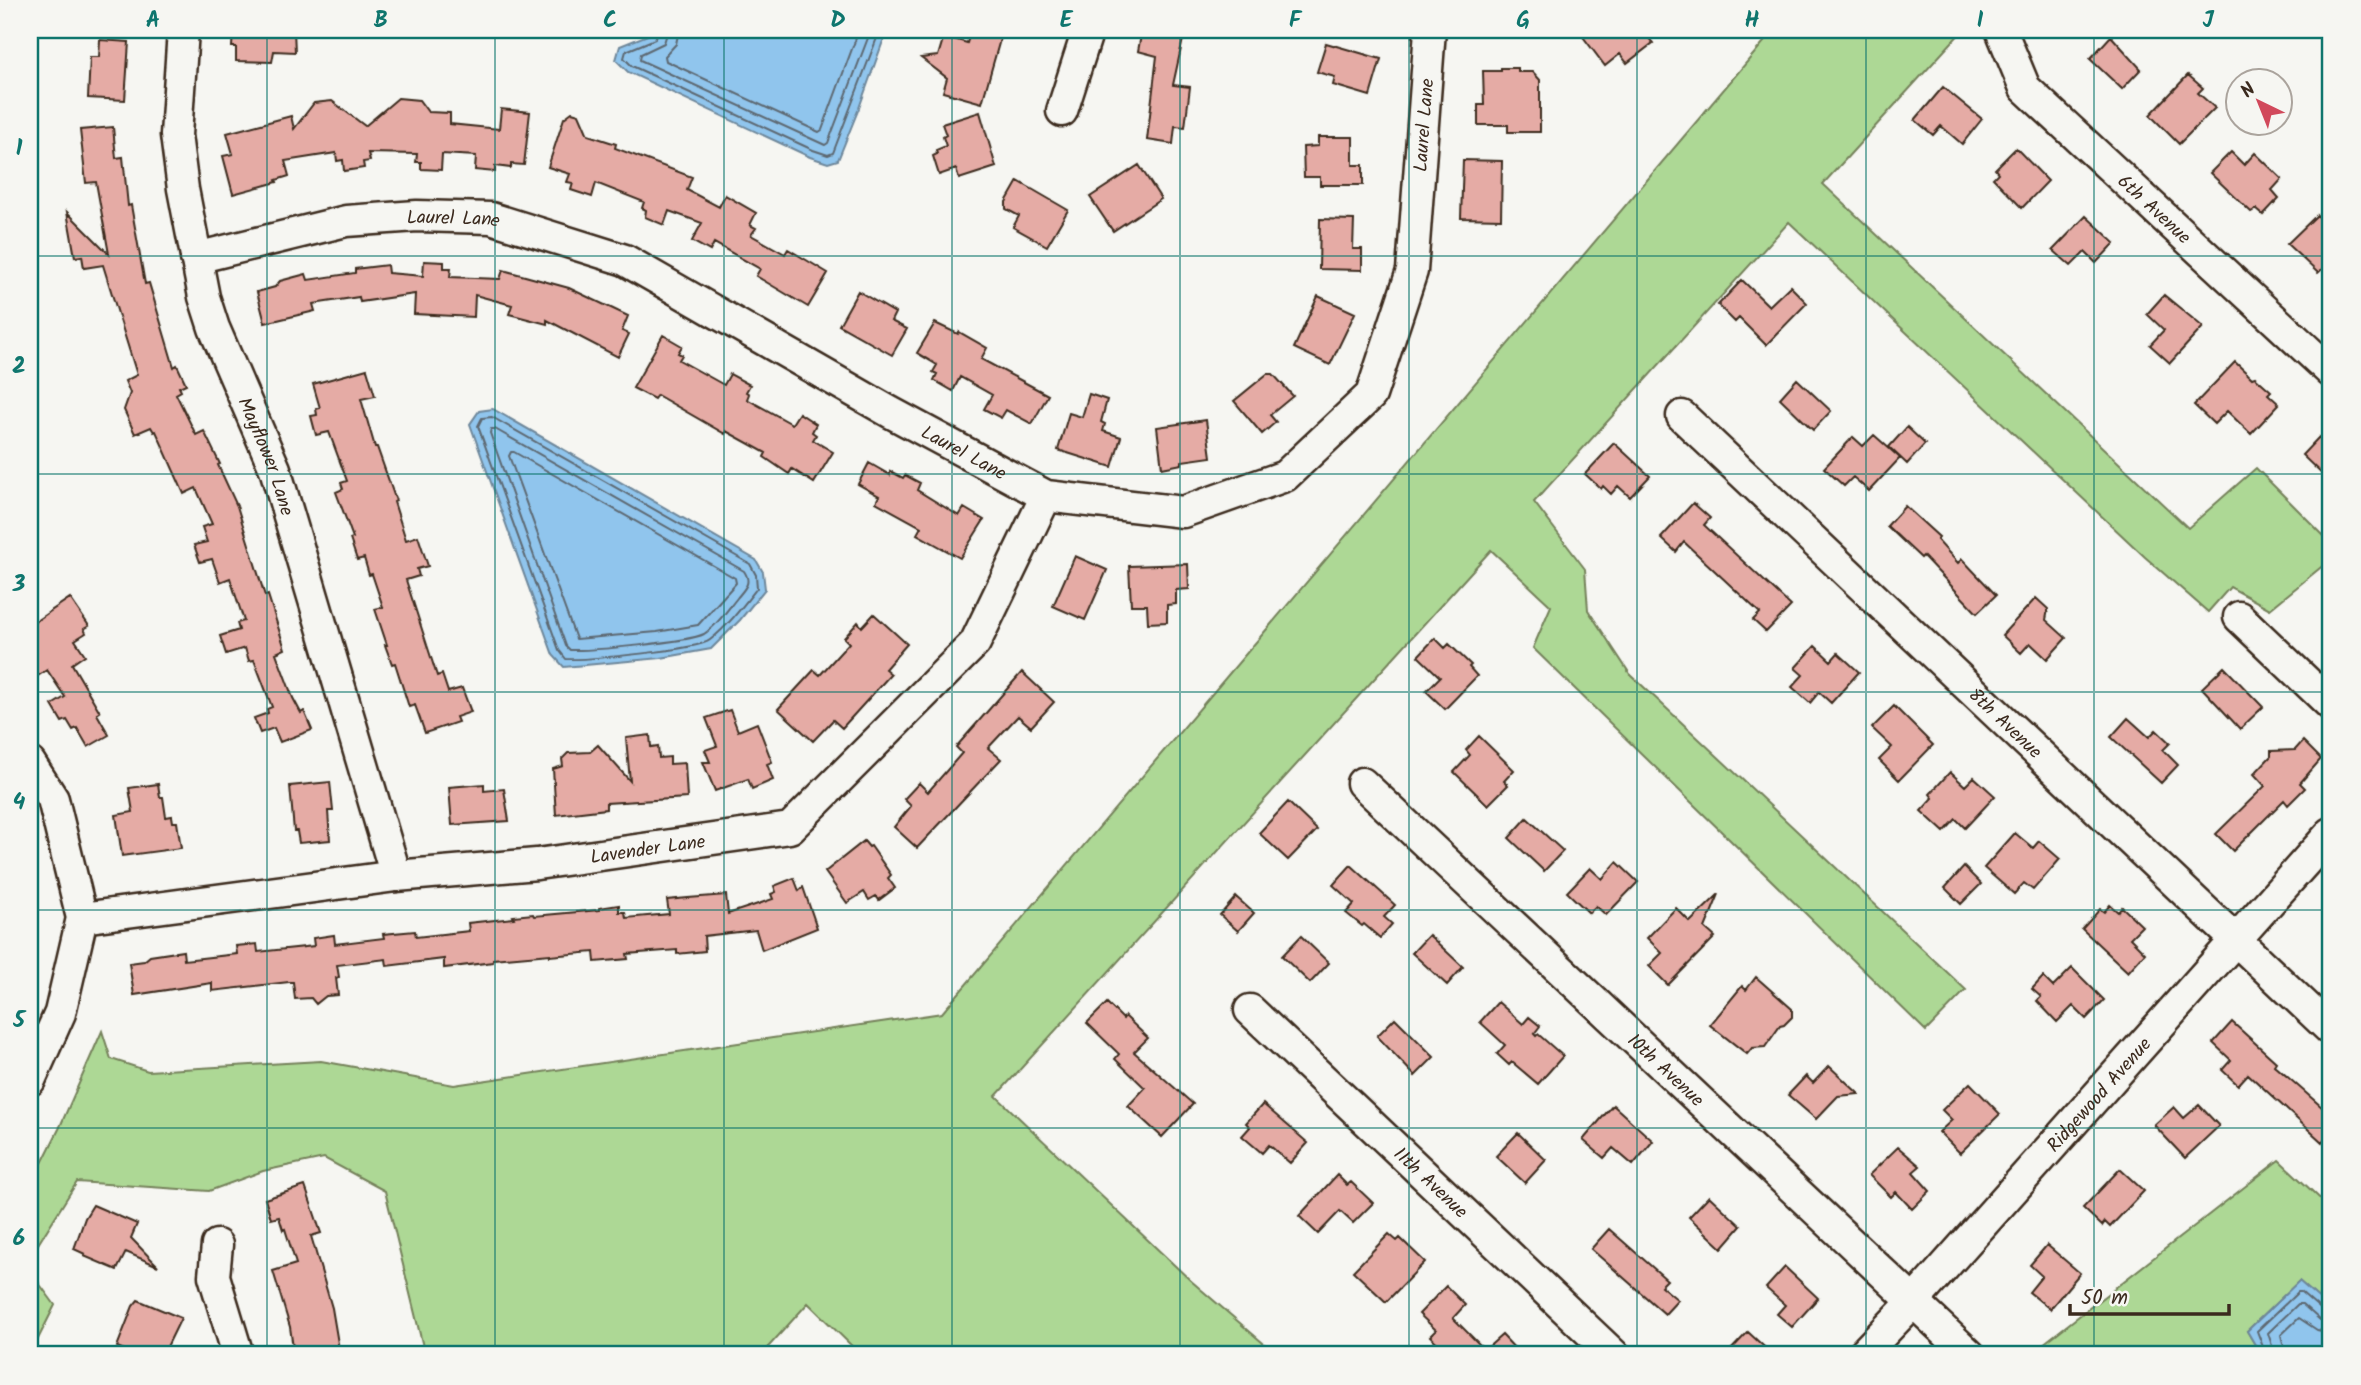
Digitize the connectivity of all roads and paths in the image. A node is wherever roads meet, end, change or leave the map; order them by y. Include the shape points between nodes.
1 (183, 30) edge
2 (1088, 30) edge
3 (1430, 30) edge
4 (2001, 30) edge
5 (1062, 111) dead end
6 (196, 258) junction
7 (2331, 372) edge
8 (1682, 416) dead end
9 (1046, 496) junction
10 (2239, 617) dead end
11 (2331, 705) edge
12 (30, 763) edge
13 (1362, 783) dead end
14 (2331, 833) edge
15 (396, 876) junction
16 (82, 918) junction
17 (2235, 940) junction
18 (1250, 1010) dead end
19 (2331, 1030) edge
20 (30, 1080) edge
21 (217, 1245) dead end
22 (1914, 1301) junction
23 (238, 1355) edge
24 (1614, 1355) edge
25 (1862, 1355) edge
26 (1970, 1355) edge

1 - 6 street, Mayflower Lane via 176,135
2 - 5 street
3 - 9 street, Laurel Lane via 1412,271 1371,396 1285,476 1183,512
4 - 7 street, 6th Avenue via 2025,88
6 - 9 street, Laurel Lane via 346,221 417,216 491,218 625,260
6 - 15 street, Mayflower Lane via 214,328 275,468
8 - 17 street, 8th Avenue
9 - 15 street, Lavender Lane via 975,642 790,828 537,864
10 - 11 street
12 - 16 street via 53,799
13 - 22 street, 10th Avenue
14 - 17 street, Ridgewood Avenue
15 - 16 street, Lavender Lane
16 - 20 street via 60,1013
17 - 19 street, 8th Avenue
17 - 22 street, Ridgewood Avenue
18 - 24 street, 11th Avenue
21 - 23 street via 214,1276
22 - 25 street, Ridgewood Avenue
22 - 26 street, 10th Avenue

